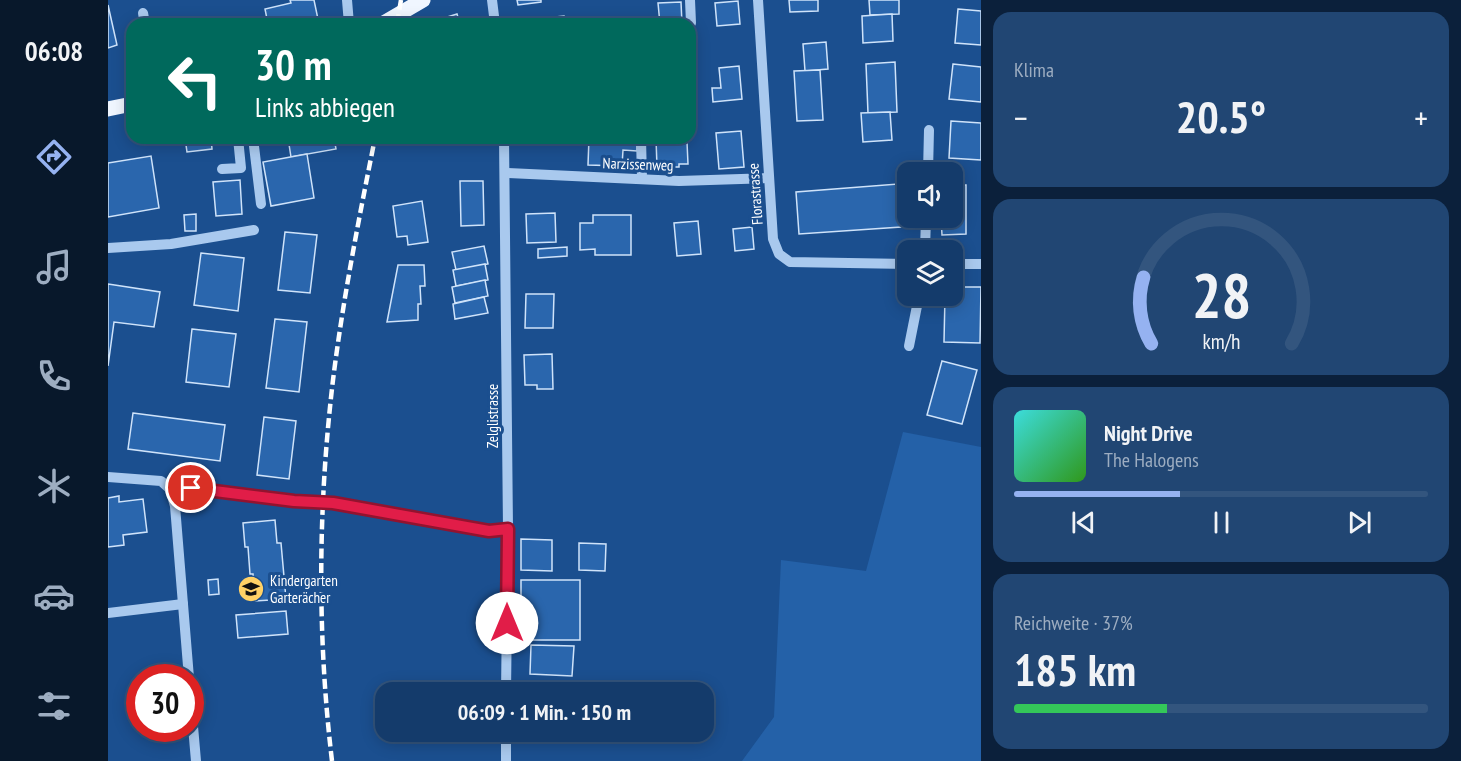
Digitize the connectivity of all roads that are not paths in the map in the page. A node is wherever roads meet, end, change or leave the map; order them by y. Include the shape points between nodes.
1 (347, 0) edge
2 (423, 0) edge
3 (492, 0) edge
4 (690, 0) edge
5 (758, 0) edge
6 (348, 18) edge
7 (392, 18) edge
8 (494, 18) edge
9 (691, 18) edge
10 (126, 105) edge
11 (108, 109) edge
12 (929, 130) dead end
13 (239, 144) edge
14 (254, 144) edge
15 (504, 144) edge
16 (641, 144) edge
17 (928, 162) edge
18 (222, 169) dead end
19 (506, 173) junction
20 (769, 178) junction
21 (642, 179) junction
22 (261, 204) dead end
23 (254, 230) dead end
24 (108, 248) edge
25 (897, 264) edge
26 (963, 264) edge
27 (981, 264) edge
28 (917, 306) edge
29 (909, 346) dead end
30 (108, 477) edge
31 (170, 489) junction
32 (508, 529) junction
33 (183, 604) junction
34 (108, 613) edge
35 (188, 664) edge
36 (506, 682) edge
37 (194, 742) edge
38 (506, 742) edge
39 (196, 761) edge
40 (506, 761) edge

1 - 6 street
2 - 7 main road
3 - 8 street
4 - 9 street
5 - 20 street, Florastrasse
10 - 11 main road
12 - 17 street
13 - 18 street via 241,168
14 - 22 street
15 - 19 street, Zelglistrasse
16 - 21 street
19 - 21 street, Narzissenweg
19 - 32 street, Zelglistrasse
20 - 21 street, Narzissenweg
20 - 25 street, Florastrasse via 773,239 779,254 790,261
23 - 24 street via 171,244
26 - 27 street
28 - 29 street
30 - 31 street via 160,481
31 - 32 street via 333,503 489,531
31 - 33 street via 176,506
32 - 36 street, Zelglistrasse
33 - 34 street
33 - 35 street
37 - 39 street
38 - 40 street

